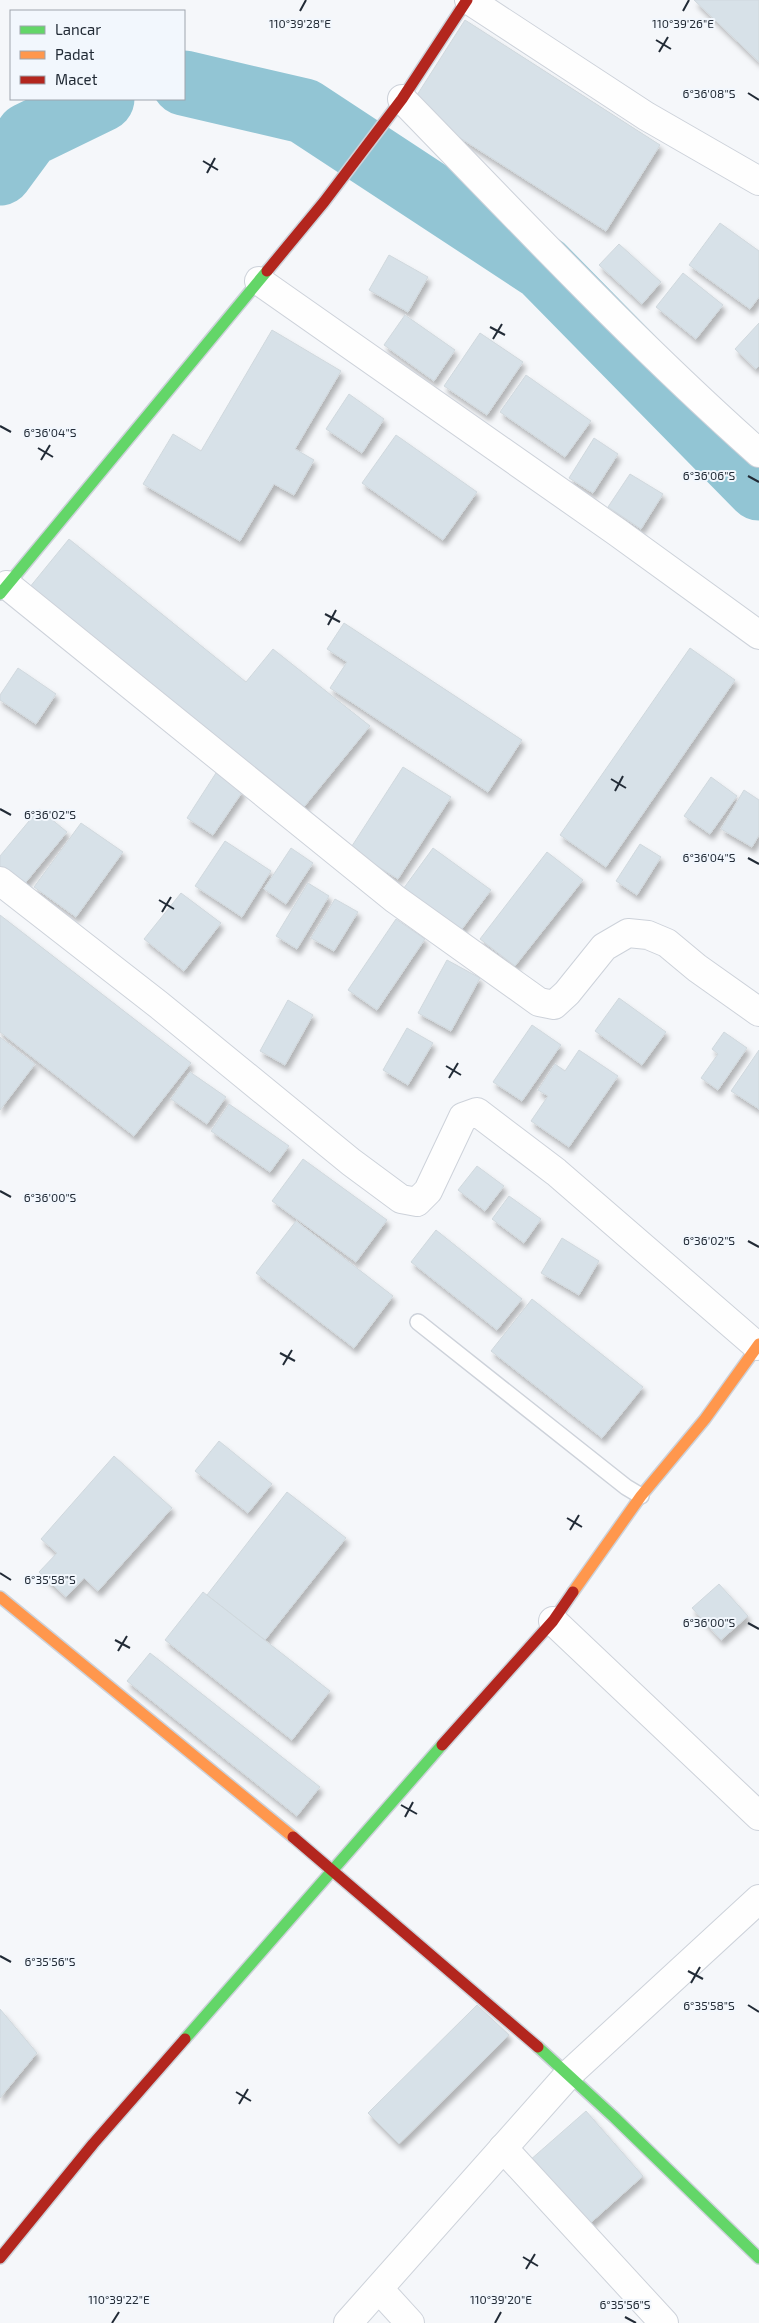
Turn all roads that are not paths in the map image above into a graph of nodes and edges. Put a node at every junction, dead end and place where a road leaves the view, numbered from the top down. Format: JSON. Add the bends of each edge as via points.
{"nodes":[{"id":1,"x":468,"y":0,"type":"edge"},
{"id":2,"x":393,"y":110,"type":"junction"},
{"id":3,"x":759,"y":181,"type":"edge"},
{"id":4,"x":260,"y":281,"type":"junction"},
{"id":5,"x":759,"y":453,"type":"edge"},
{"id":6,"x":3,"y":589,"type":"edge"},
{"id":7,"x":759,"y":635,"type":"edge"},
{"id":8,"x":0,"y":881,"type":"edge"},
{"id":9,"x":759,"y":1012,"type":"edge"},
{"id":10,"x":418,"y":1322,"type":"dead end"},
{"id":11,"x":758,"y":1345,"type":"edge"},
{"id":12,"x":641,"y":1496,"type":"junction"},
{"id":13,"x":0,"y":1597,"type":"edge"},
{"id":14,"x":554,"y":1621,"type":"junction"},
{"id":15,"x":759,"y":1816,"type":"edge"},
{"id":16,"x":334,"y":1870,"type":"junction"},
{"id":17,"x":757,"y":1906,"type":"edge"},
{"id":18,"x":569,"y":2074,"type":"junction"},
{"id":19,"x":503,"y":2148,"type":"junction"},
{"id":20,"x":0,"y":2258,"type":"edge"},
{"id":21,"x":759,"y":2258,"type":"edge"},
{"id":22,"x":379,"y":2289,"type":"junction"},
{"id":23,"x":348,"y":2323,"type":"edge"},
{"id":24,"x":410,"y":2323,"type":"edge"},
{"id":25,"x":664,"y":2323,"type":"edge"}],
"edges":[{"from":1,"to":2,"type":"street"},
{"from":1,"to":3,"type":"street","via":[[646,116]]},
{"from":2,"to":4,"type":"street"},
{"from":2,"to":5,"type":"street"},
{"from":4,"to":6,"type":"street"},
{"from":4,"to":7,"type":"street"},
{"from":6,"to":9,"type":"street","via":[[395,899],[539,1002],[554,1005],[604,947],[628,933],[648,935],[667,943],[696,968]]},
{"from":8,"to":11,"type":"street","via":[[159,1005],[351,1162],[402,1199],[416,1202],[428,1190],[463,1117],[477,1112],[556,1172]]},
{"from":10,"to":12,"type":"lane"},
{"from":11,"to":12,"type":"street","via":[[705,1419]]},
{"from":12,"to":14,"type":"street"},
{"from":13,"to":16,"type":"street"},
{"from":14,"to":15,"type":"street"},
{"from":14,"to":16,"type":"street"},
{"from":16,"to":18,"type":"street"},
{"from":16,"to":20,"type":"street","via":[[93,2144]]},
{"from":17,"to":18,"type":"street"},
{"from":18,"to":19,"type":"street"},
{"from":18,"to":21,"type":"street"},
{"from":19,"to":22,"type":"street"},
{"from":19,"to":25,"type":"street"},
{"from":22,"to":23,"type":"street"},
{"from":22,"to":24,"type":"street"}]}
